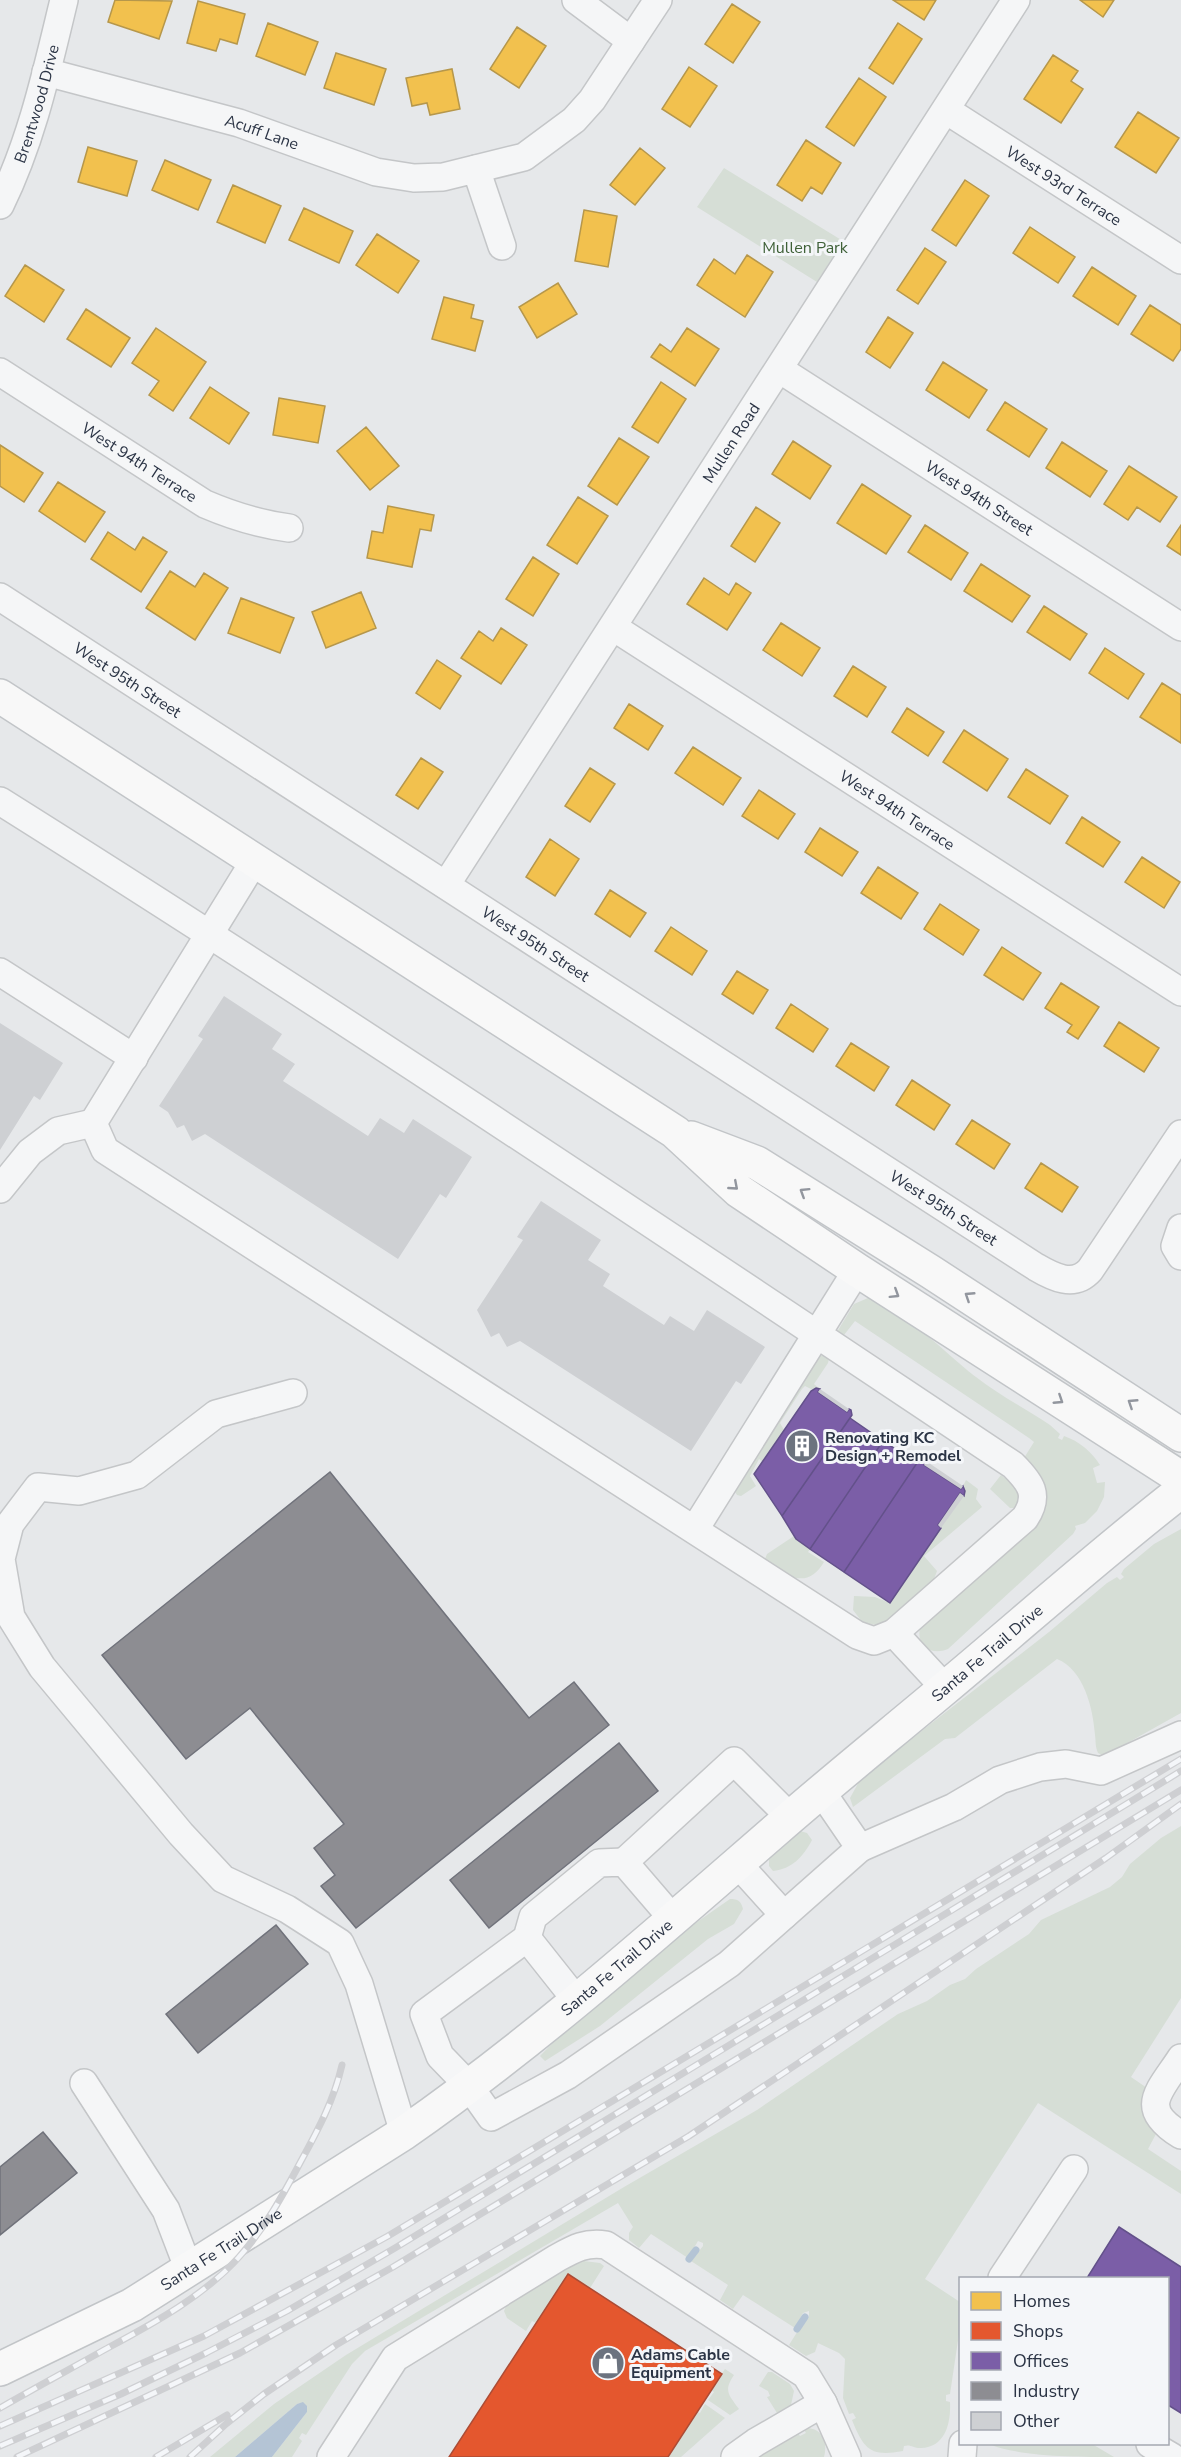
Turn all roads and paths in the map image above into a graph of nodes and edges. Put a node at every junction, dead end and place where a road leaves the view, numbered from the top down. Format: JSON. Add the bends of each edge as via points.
{"nodes":[{"id":1,"x":64,"y":0,"type":"edge"},
{"id":2,"x":576,"y":0,"type":"edge"},
{"id":3,"x":658,"y":0,"type":"edge"},
{"id":4,"x":1016,"y":0,"type":"edge"},
{"id":5,"x":632,"y":41,"type":"junction"},
{"id":6,"x":46,"y":72,"type":"junction"},
{"id":7,"x":946,"y":110,"type":"junction"},
{"id":8,"x":476,"y":169,"type":"junction"},
{"id":9,"x":0,"y":205,"type":"edge"},
{"id":10,"x":502,"y":246,"type":"dead end"},
{"id":11,"x":1181,"y":260,"type":"edge"},
{"id":12,"x":779,"y":369,"type":"junction"},
{"id":13,"x":0,"y":372,"type":"edge"},
{"id":14,"x":289,"y":528,"type":"dead end"},
{"id":15,"x":0,"y":597,"type":"edge"},
{"id":16,"x":613,"y":627,"type":"junction"},
{"id":17,"x":1181,"y":627,"type":"edge"},
{"id":18,"x":0,"y":696,"type":"edge"},
{"id":19,"x":0,"y":801,"type":"edge"},
{"id":20,"x":255,"y":860,"type":"junction"},
{"id":21,"x":446,"y":885,"type":"junction"},
{"id":22,"x":210,"y":934,"type":"junction"},
{"id":23,"x":0,"y":972,"type":"edge"},
{"id":24,"x":1181,"y":992,"type":"edge"},
{"id":25,"x":134,"y":1058,"type":"junction"},
{"id":26,"x":93,"y":1123,"type":"junction"},
{"id":27,"x":675,"y":1132,"type":"junction"},
{"id":28,"x":1181,"y":1134,"type":"edge"},
{"id":29,"x":0,"y":1189,"type":"edge"},
{"id":30,"x":1181,"y":1228,"type":"edge"},
{"id":31,"x":1181,"y":1256,"type":"edge"},
{"id":32,"x":857,"y":1270,"type":"junction"},
{"id":33,"x":817,"y":1335,"type":"junction"},
{"id":34,"x":293,"y":1393,"type":"dead end"},
{"id":35,"x":1181,"y":1435,"type":"edge"},
{"id":36,"x":1181,"y":1478,"type":"edge"},
{"id":37,"x":1181,"y":1491,"type":"edge"},
{"id":38,"x":695,"y":1529,"type":"junction"},
{"id":39,"x":894,"y":1634,"type":"junction"},
{"id":40,"x":945,"y":1688,"type":"junction"},
{"id":41,"x":1181,"y":1735,"type":"edge"},
{"id":42,"x":820,"y":1791,"type":"junction"},
{"id":43,"x":790,"y":1817,"type":"junction"},
{"id":44,"x":860,"y":1848,"type":"junction"},
{"id":45,"x":624,"y":1862,"type":"junction"},
{"id":46,"x":737,"y":1863,"type":"junction"},
{"id":47,"x":784,"y":1915,"type":"junction"},
{"id":48,"x":673,"y":1919,"type":"junction"},
{"id":49,"x":527,"y":1938,"type":"junction"},
{"id":50,"x":577,"y":2001,"type":"junction"},
{"id":51,"x":1181,"y":2058,"type":"edge"},
{"id":52,"x":84,"y":2083,"type":"dead end"},
{"id":53,"x":469,"y":2086,"type":"junction"},
{"id":54,"x":404,"y":2133,"type":"junction"},
{"id":55,"x":1181,"y":2135,"type":"edge"},
{"id":56,"x":1074,"y":2169,"type":"dead end"},
{"id":57,"x":189,"y":2270,"type":"junction"},
{"id":58,"x":1003,"y":2277,"type":"edge"},
{"id":59,"x":0,"y":2369,"type":"edge"},
{"id":60,"x":823,"y":2403,"type":"junction"},
{"id":61,"x":1152,"y":2445,"type":"edge"},
{"id":62,"x":331,"y":2457,"type":"edge"},
{"id":63,"x":735,"y":2457,"type":"edge"},
{"id":64,"x":847,"y":2457,"type":"edge"},
{"id":65,"x":1172,"y":2457,"type":"edge"}],
"edges":[{"from":1,"to":6,"type":"street","name":"Brentwood Drive"},
{"from":2,"to":5,"type":"street"},
{"from":3,"to":5,"type":"street","name":"Acuff Lane"},
{"from":4,"to":7,"type":"street","name":"Mullen Road"},
{"from":5,"to":8,"type":"street","name":"Acuff Lane","via":[[574,120],[524,158]]},
{"from":6,"to":8,"type":"street","name":"Acuff Lane","via":[[239,123],[376,172],[414,178],[443,177]]},
{"from":6,"to":9,"type":"street","name":"Brentwood Drive","via":[[30,134]]},
{"from":7,"to":11,"type":"street","name":"West 93rd Terrace"},
{"from":7,"to":12,"type":"street","name":"Mullen Road"},
{"from":8,"to":10,"type":"street"},
{"from":12,"to":16,"type":"street","name":"Mullen Road"},
{"from":12,"to":17,"type":"street","name":"West 94th Street"},
{"from":13,"to":14,"type":"street","name":"West 94th Terrace","via":[[205,504],[261,525]]},
{"from":15,"to":21,"type":"street","name":"West 95th Street"},
{"from":16,"to":21,"type":"street","name":"Mullen Road"},
{"from":16,"to":24,"type":"street","name":"West 94th Terrace"},
{"from":18,"to":20,"type":"main road"},
{"from":19,"to":22,"type":"street"},
{"from":20,"to":22,"type":"street"},
{"from":20,"to":27,"type":"main road"},
{"from":21,"to":28,"type":"street","name":"West 95th Street","via":[[1057,1278],[1074,1280],[1084,1276]]},
{"from":22,"to":25,"type":"street"},
{"from":22,"to":33,"type":"street"},
{"from":23,"to":25,"type":"street"},
{"from":25,"to":26,"type":"street"},
{"from":26,"to":29,"type":"street","via":[[58,1131],[30,1152]]},
{"from":26,"to":38,"type":"street","via":[[105,1150]]},
{"from":27,"to":32,"type":"main road","one_way":true,"via":[[739,1191]]},
{"from":35,"to":27,"type":"main road","one_way":true,"via":[[757,1163]]},
{"from":30,"to":31,"type":"street","via":[[1175,1246]]},
{"from":32,"to":33,"type":"street"},
{"from":32,"to":36,"type":"main road","one_way":true},
{"from":33,"to":38,"type":"street"},
{"from":33,"to":39,"type":"street","via":[[1013,1465],[1031,1486],[1034,1497],[1025,1518]]},
{"from":34,"to":54,"type":"street","via":[[216,1414],[137,1475],[79,1491],[38,1487],[10,1524],[1,1559],[11,1617],[42,1667],[181,1834],[223,1879],[287,1909],[340,1943],[359,1984]]},
{"from":37,"to":40,"type":"main road","name":"Santa Fe Trail Drive"},
{"from":38,"to":39,"type":"street","via":[[857,1635],[874,1641]]},
{"from":39,"to":40,"type":"street"},
{"from":40,"to":42,"type":"main road","name":"Santa Fe Trail Drive"},
{"from":41,"to":44,"type":"street","via":[[1101,1771],[1066,1764],[1040,1767],[1000,1780],[954,1807]]},
{"from":42,"to":43,"type":"main road","name":"Santa Fe Trail Drive"},
{"from":42,"to":44,"type":"street"},
{"from":43,"to":45,"type":"street","via":[[734,1761]]},
{"from":43,"to":46,"type":"main road","name":"Santa Fe Trail Drive"},
{"from":44,"to":47,"type":"street"},
{"from":45,"to":48,"type":"street"},
{"from":45,"to":49,"type":"street","via":[[599,1863],[533,1917]]},
{"from":46,"to":47,"type":"street"},
{"from":46,"to":48,"type":"main road","name":"Santa Fe Trail Drive"},
{"from":47,"to":53,"type":"street","via":[[729,1964],[568,2075],[491,2117]]},
{"from":48,"to":50,"type":"main road","name":"Santa Fe Trail Drive"},
{"from":49,"to":50,"type":"street"},
{"from":49,"to":53,"type":"street","via":[[424,2014],[440,2056]]},
{"from":50,"to":53,"type":"main road","name":"Santa Fe Trail Drive"},
{"from":51,"to":55,"type":"street","via":[[1155,2104],[1164,2125]]},
{"from":52,"to":57,"type":"street","via":[[166,2210]]},
{"from":53,"to":54,"type":"main road","name":"Santa Fe Trail Drive"},
{"from":54,"to":57,"type":"main road","name":"Santa Fe Trail Drive"},
{"from":56,"to":58,"type":"street"},
{"from":57,"to":59,"type":"main road","name":"Santa Fe Trail Drive","via":[[132,2306]]},
{"from":60,"to":62,"type":"street","via":[[806,2375],[606,2245],[582,2244],[395,2358]]},
{"from":60,"to":63,"type":"street"},
{"from":60,"to":64,"type":"street"},
{"from":61,"to":65,"type":"street"}]}
